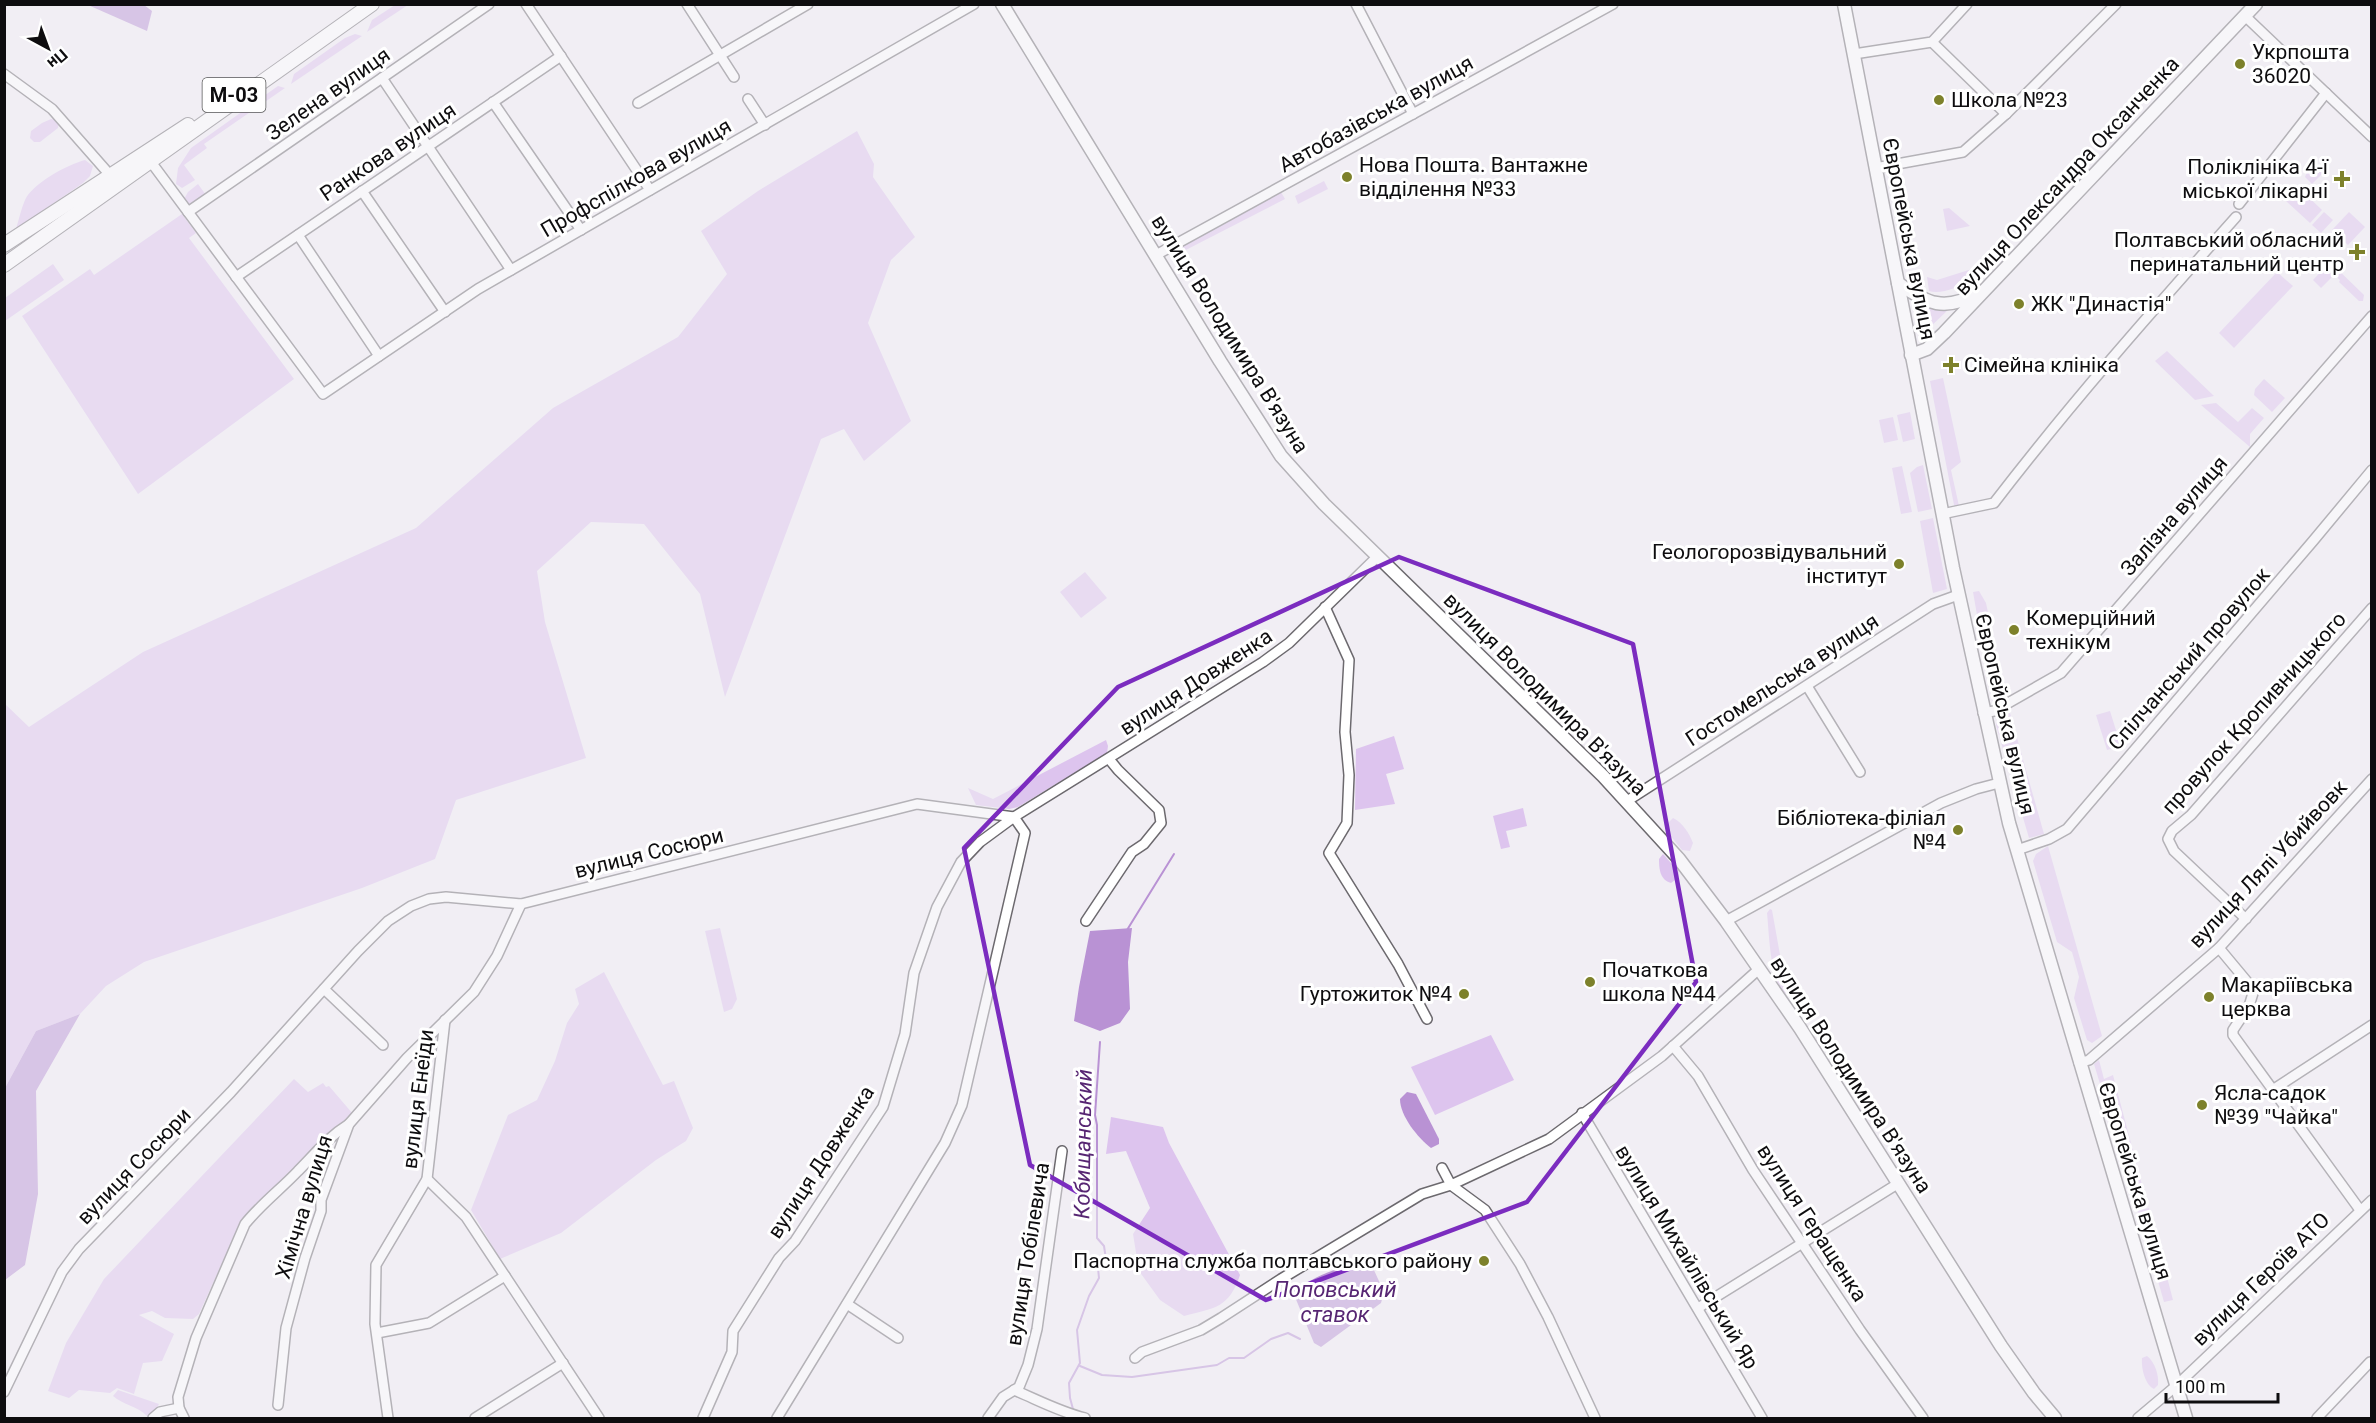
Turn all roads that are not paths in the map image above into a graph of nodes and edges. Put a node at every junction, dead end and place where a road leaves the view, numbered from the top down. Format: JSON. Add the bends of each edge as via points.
{"nodes":[{"id":1,"x":372,"y":4,"type":"edge"},
{"id":2,"x":489,"y":4,"type":"edge"},
{"id":3,"x":526,"y":4,"type":"edge"},
{"id":4,"x":687,"y":4,"type":"edge"},
{"id":5,"x":808,"y":4,"type":"edge"},
{"id":6,"x":974,"y":4,"type":"edge"},
{"id":7,"x":1002,"y":4,"type":"edge"},
{"id":8,"x":1356,"y":4,"type":"edge"},
{"id":9,"x":1613,"y":4,"type":"edge"},
{"id":10,"x":1844,"y":4,"type":"edge"},
{"id":11,"x":1968,"y":4,"type":"edge"},
{"id":12,"x":2116,"y":4,"type":"edge"},
{"id":13,"x":2256,"y":4,"type":"edge"},
{"id":14,"x":2245,"y":16,"type":"junction"},
{"id":15,"x":1932,"y":42,"type":"junction"},
{"id":16,"x":1854,"y":54,"type":"junction"},
{"id":17,"x":561,"y":56,"type":"junction"},
{"id":18,"x":720,"y":56,"type":"junction"},
{"id":19,"x":4,"y":74,"type":"edge"},
{"id":20,"x":734,"y":77,"type":"dead end"},
{"id":21,"x":382,"y":78,"type":"junction"},
{"id":22,"x":2326,"y":93,"type":"junction"},
{"id":23,"x":748,"y":99,"type":"dead end"},
{"id":24,"x":494,"y":102,"type":"junction"},
{"id":25,"x":638,"y":103,"type":"dead end"},
{"id":26,"x":1413,"y":114,"type":"junction"},
{"id":27,"x":2006,"y":114,"type":"junction"},
{"id":28,"x":765,"y":125,"type":"junction"},
{"id":29,"x":2372,"y":137,"type":"edge"},
{"id":30,"x":428,"y":147,"type":"junction"},
{"id":31,"x":147,"y":158,"type":"junction"},
{"id":32,"x":1875,"y":168,"type":"junction"},
{"id":33,"x":110,"y":175,"type":"junction"},
{"id":34,"x":650,"y":190,"type":"junction"},
{"id":35,"x":362,"y":191,"type":"junction"},
{"id":36,"x":2239,"y":204,"type":"dead end"},
{"id":37,"x":188,"y":213,"type":"junction"},
{"id":38,"x":2236,"y":217,"type":"dead end"},
{"id":39,"x":581,"y":230,"type":"junction"},
{"id":40,"x":298,"y":235,"type":"junction"},
{"id":41,"x":4,"y":245,"type":"edge"},
{"id":42,"x":1156,"y":255,"type":"junction"},
{"id":43,"x":4,"y":265,"type":"edge"},
{"id":44,"x":511,"y":270,"type":"junction"},
{"id":45,"x":236,"y":277,"type":"junction"},
{"id":46,"x":1898,"y":283,"type":"junction"},
{"id":47,"x":1987,"y":288,"type":"junction"},
{"id":48,"x":445,"y":312,"type":"junction"},
{"id":49,"x":2372,"y":316,"type":"edge"},
{"id":50,"x":1911,"y":355,"type":"junction"},
{"id":51,"x":379,"y":356,"type":"junction"},
{"id":52,"x":2372,"y":470,"type":"edge"},
{"id":53,"x":1942,"y":514,"type":"junction"},
{"id":54,"x":1377,"y":557,"type":"junction"},
{"id":55,"x":1958,"y":594,"type":"junction"},
{"id":56,"x":1325,"y":607,"type":"junction"},
{"id":57,"x":2372,"y":608,"type":"edge"},
{"id":58,"x":1807,"y":686,"type":"junction"},
{"id":59,"x":1983,"y":713,"type":"junction"},
{"id":60,"x":1109,"y":759,"type":"junction"},
{"id":61,"x":1860,"y":772,"type":"dead end"},
{"id":62,"x":2372,"y":779,"type":"edge"},
{"id":63,"x":1999,"y":783,"type":"junction"},
{"id":64,"x":1627,"y":801,"type":"junction"},
{"id":65,"x":1014,"y":817,"type":"junction"},
{"id":66,"x":2017,"y":850,"type":"junction"},
{"id":67,"x":521,"y":904,"type":"junction"},
{"id":68,"x":2246,"y":919,"type":"junction"},
{"id":69,"x":1086,"y":921,"type":"dead end"},
{"id":70,"x":1726,"y":921,"type":"junction"},
{"id":71,"x":2219,"y":948,"type":"junction"},
{"id":72,"x":1759,"y":969,"type":"junction"},
{"id":73,"x":324,"y":989,"type":"junction"},
{"id":74,"x":1427,"y":1019,"type":"dead end"},
{"id":75,"x":446,"y":1020,"type":"junction"},
{"id":76,"x":2372,"y":1025,"type":"edge"},
{"id":77,"x":383,"y":1045,"type":"dead end"},
{"id":78,"x":1673,"y":1046,"type":"junction"},
{"id":79,"x":2079,"y":1063,"type":"junction"},
{"id":80,"x":2274,"y":1089,"type":"junction"},
{"id":81,"x":1582,"y":1113,"type":"junction"},
{"id":82,"x":349,"y":1124,"type":"junction"},
{"id":83,"x":1062,"y":1151,"type":"dead end"},
{"id":84,"x":1442,"y":1168,"type":"dead end"},
{"id":85,"x":428,"y":1179,"type":"junction"},
{"id":86,"x":1899,"y":1183,"type":"junction"},
{"id":87,"x":1451,"y":1185,"type":"junction"},
{"id":88,"x":2372,"y":1200,"type":"edge"},
{"id":89,"x":2360,"y":1210,"type":"junction"},
{"id":90,"x":1802,"y":1242,"type":"junction"},
{"id":91,"x":505,"y":1276,"type":"junction"},
{"id":92,"x":847,"y":1304,"type":"junction"},
{"id":93,"x":1698,"y":1308,"type":"junction"},
{"id":94,"x":377,"y":1333,"type":"junction"},
{"id":95,"x":898,"y":1338,"type":"dead end"},
{"id":96,"x":1135,"y":1358,"type":"dead end"},
{"id":97,"x":2370,"y":1362,"type":"dead end"},
{"id":98,"x":562,"y":1363,"type":"junction"},
{"id":99,"x":2176,"y":1386,"type":"junction"},
{"id":100,"x":1014,"y":1390,"type":"junction"},
{"id":101,"x":4,"y":1392,"type":"edge"},
{"id":102,"x":278,"y":1405,"type":"dead end"},
{"id":103,"x":178,"y":1408,"type":"junction"},
{"id":104,"x":491,"y":1414,"type":"edge"},
{"id":105,"x":2325,"y":1416,"type":"edge"},
{"id":106,"x":153,"y":1419,"type":"edge"},
{"id":107,"x":184,"y":1419,"type":"edge"},
{"id":108,"x":388,"y":1419,"type":"edge"},
{"id":109,"x":475,"y":1419,"type":"edge"},
{"id":110,"x":599,"y":1419,"type":"edge"},
{"id":111,"x":703,"y":1419,"type":"edge"},
{"id":112,"x":777,"y":1419,"type":"edge"},
{"id":113,"x":988,"y":1419,"type":"edge"},
{"id":114,"x":1085,"y":1419,"type":"edge"},
{"id":115,"x":1595,"y":1419,"type":"edge"},
{"id":116,"x":1762,"y":1419,"type":"edge"},
{"id":117,"x":1923,"y":1419,"type":"edge"},
{"id":118,"x":2055,"y":1419,"type":"edge"},
{"id":119,"x":2138,"y":1419,"type":"edge"},
{"id":120,"x":2186,"y":1419,"type":"edge"}],
"edges":[{"from":1,"to":31,"type":"highway","number":"М-03"},
{"from":2,"to":21,"type":"street","name":"Зелена вулиця"},
{"from":3,"to":17,"type":"street"},
{"from":4,"to":18,"type":"street"},
{"from":5,"to":18,"type":"street"},
{"from":6,"to":28,"type":"street","name":"Профспілкова вулиця"},
{"from":7,"to":42,"type":"main road","name":"вулиця Володимира В'язуна"},
{"from":8,"to":26,"type":"street"},
{"from":9,"to":26,"type":"street","name":"Автобазівська вулиця"},
{"from":10,"to":16,"type":"main road","name":"Європейська вулиця"},
{"from":11,"to":15,"type":"street"},
{"from":12,"to":27,"type":"street"},
{"from":13,"to":14,"type":"main road","name":"вулиця Олександра Оксанченка"},
{"from":14,"to":22,"type":"street"},
{"from":14,"to":47,"type":"main road","name":"вулиця Олександра Оксанченка"},
{"from":15,"to":16,"type":"street"},
{"from":15,"to":27,"type":"street"},
{"from":16,"to":32,"type":"main road","name":"Європейська вулиця"},
{"from":17,"to":24,"type":"street","name":"Ранкова вулиця"},
{"from":17,"to":34,"type":"street"},
{"from":18,"to":20,"type":"street"},
{"from":18,"to":25,"type":"street"},
{"from":19,"to":33,"type":"street","via":[[52,109]]},
{"from":21,"to":30,"type":"street"},
{"from":21,"to":37,"type":"street","name":"Зелена вулиця"},
{"from":22,"to":29,"type":"street"},
{"from":22,"to":36,"type":"street"},
{"from":23,"to":28,"type":"street"},
{"from":24,"to":30,"type":"street","name":"Ранкова вулиця"},
{"from":24,"to":39,"type":"street"},
{"from":26,"to":42,"type":"street","name":"Автобазівська вулиця"},
{"from":27,"to":32,"type":"street","via":[[1963,152]]},
{"from":28,"to":34,"type":"street","name":"Профспілкова вулиця"},
{"from":30,"to":35,"type":"street","name":"Ранкова вулиця"},
{"from":30,"to":44,"type":"street"},
{"from":31,"to":33,"type":"highway","number":"М-03"},
{"from":31,"to":37,"type":"street"},
{"from":31,"to":43,"type":"highway","number":"М-03"},
{"from":32,"to":46,"type":"main road","name":"Європейська вулиця"},
{"from":33,"to":41,"type":"highway","number":"М-03"},
{"from":34,"to":39,"type":"street","name":"Профспілкова вулиця"},
{"from":35,"to":40,"type":"street","name":"Ранкова вулиця"},
{"from":35,"to":48,"type":"street"},
{"from":37,"to":45,"type":"street"},
{"from":38,"to":53,"type":"street","via":[[2127,340],[1994,503]]},
{"from":39,"to":44,"type":"street","name":"Профспілкова вулиця"},
{"from":40,"to":45,"type":"street","name":"Ранкова вулиця"},
{"from":40,"to":51,"type":"street"},
{"from":42,"to":54,"type":"main road","name":"вулиця Володимира В'язуна","via":[[1281,456]]},
{"from":44,"to":48,"type":"street","name":"Профспілкова вулиця"},
{"from":45,"to":51,"type":"street","name":"Профспілкова вулиця","via":[[323,394]]},
{"from":46,"to":47,"type":"main road","via":[[1925,302],[1940,304],[1965,300]]},
{"from":46,"to":50,"type":"main road","name":"Європейська вулиця"},
{"from":47,"to":50,"type":"main road","name":"вулиця Олександра Оксанченка","via":[[1927,349]]},
{"from":48,"to":51,"type":"street","name":"Профспілкова вулиця"},
{"from":49,"to":59,"type":"street","name":"Залізна вулиця","via":[[2061,672],[1994,711]]},
{"from":50,"to":53,"type":"main road","name":"Європейська вулиця"},
{"from":52,"to":66,"type":"street","name":"Спілчанський провулок","via":[[2067,829]]},
{"from":53,"to":55,"type":"main road","name":"Європейська вулиця"},
{"from":54,"to":56,"type":"street","name":"вулиця Довженка"},
{"from":54,"to":64,"type":"main road","name":"вулиця Володимира В'язуна"},
{"from":55,"to":58,"type":"street","name":"Гостомельська вулиця","via":[[1933,604]]},
{"from":55,"to":59,"type":"main road","name":"Європейська вулиця"},
{"from":56,"to":60,"type":"street","name":"вулиця Довженка","via":[[1289,643],[1263,662]]},
{"from":56,"to":74,"type":"street","via":[[1349,660],[1345,732],[1349,775],[1347,823],[1329,853]]},
{"from":57,"to":68,"type":"street","name":"провулок Кропивницького","via":[[2168,839],[2174,851]]},
{"from":58,"to":61,"type":"street"},
{"from":58,"to":64,"type":"street","name":"Гостомельська вулиця"},
{"from":59,"to":63,"type":"main road","name":"Європейська вулиця"},
{"from":60,"to":65,"type":"street","name":"вулиця Довженка"},
{"from":60,"to":69,"type":"street","name":"вулиця Довженка","via":[[1158,810],[1161,824],[1132,852]]},
{"from":62,"to":68,"type":"street","name":"вулиця Лялі Убийвовк"},
{"from":63,"to":66,"type":"main road","name":"Європейська вулиця"},
{"from":63,"to":70,"type":"street","via":[[1941,803]]},
{"from":64,"to":70,"type":"main road","name":"вулиця Володимира В'язуна","via":[[1679,859]]},
{"from":65,"to":67,"type":"street","name":"вулиця Сосюри","via":[[917,804]]},
{"from":65,"to":92,"type":"street","via":[[1025,833],[962,1105],[945,1143]]},
{"from":65,"to":111,"type":"street","name":"вулиця Довженка","via":[[961,862],[938,907],[914,973],[905,1034],[883,1107],[733,1331],[732,1352]]},
{"from":66,"to":79,"type":"main road","name":"Європейська вулиця"},
{"from":67,"to":73,"type":"street","name":"вулиця Сосюри","via":[[446,897],[411,906],[388,921]]},
{"from":67,"to":75,"type":"street","name":"Хімічна вулиця","via":[[497,956],[474,992]]},
{"from":68,"to":71,"type":"street","name":"вулиця Лялі Убийвовк"},
{"from":70,"to":72,"type":"main road","name":"вулиця Володимира В'язуна"},
{"from":71,"to":79,"type":"street","name":"вулиця Лялі Убийвовк","via":[[2089,1060]]},
{"from":71,"to":80,"type":"street","via":[[2254,990],[2252,1002],[2233,1033]]},
{"from":72,"to":78,"type":"street"},
{"from":72,"to":86,"type":"main road","name":"вулиця Володимира В'язуна"},
{"from":73,"to":77,"type":"street"},
{"from":73,"to":101,"type":"street","name":"вулиця Сосюри","via":[[162,1167],[79,1249],[62,1272]]},
{"from":75,"to":82,"type":"street","name":"Хімічна вулиця","via":[[406,1058]]},
{"from":75,"to":85,"type":"street","name":"вулиця Енеїди"},
{"from":76,"to":80,"type":"street"},
{"from":78,"to":81,"type":"street"},
{"from":78,"to":90,"type":"street","name":"вулиця Геращенка","via":[[1698,1076],[1753,1170]]},
{"from":79,"to":99,"type":"main road","name":"Європейська вулиця"},
{"from":80,"to":89,"type":"street"},
{"from":81,"to":87,"type":"street","via":[[1549,1139]]},
{"from":81,"to":93,"type":"street","name":"вулиця Михайлівський Яр"},
{"from":82,"to":102,"type":"street","name":"Хімічна вулиця","via":[[321,1200],[286,1328]]},
{"from":82,"to":103,"type":"street","via":[[323,1143],[245,1224],[196,1338]]},
{"from":83,"to":100,"type":"street","name":"вулиця Тобілевича","via":[[1037,1329],[1028,1365]]},
{"from":84,"to":87,"type":"street"},
{"from":85,"to":91,"type":"street","via":[[466,1217]]},
{"from":85,"to":94,"type":"street","name":"вулиця Енеїди","via":[[376,1265]]},
{"from":86,"to":90,"type":"street"},
{"from":86,"to":118,"type":"main road","name":"вулиця Володимира В'язуна","via":[[2001,1346]]},
{"from":87,"to":96,"type":"street","via":[[1422,1194],[1201,1330]]},
{"from":87,"to":115,"type":"street","via":[[1485,1210],[1520,1264]]},
{"from":88,"to":89,"type":"street","name":"вулиця Героїв АТО"},
{"from":89,"to":99,"type":"street","name":"вулиця Героїв АТО"},
{"from":90,"to":93,"type":"street"},
{"from":90,"to":117,"type":"street","name":"вулиця Геращенка"},
{"from":91,"to":94,"type":"street","via":[[429,1323]]},
{"from":91,"to":98,"type":"street"},
{"from":92,"to":95,"type":"street"},
{"from":92,"to":112,"type":"street"},
{"from":93,"to":116,"type":"street","name":"вулиця Михайлівський Яр"},
{"from":94,"to":108,"type":"street","name":"вулиця Енеїди"},
{"from":97,"to":105,"type":"street"},
{"from":98,"to":104,"type":"street"},
{"from":98,"to":110,"type":"street"},
{"from":99,"to":119,"type":"street","name":"вулиця Героїв АТО"},
{"from":99,"to":120,"type":"main road","name":"Європейська вулиця"},
{"from":100,"to":113,"type":"street","name":"вулиця Тобілевича"},
{"from":100,"to":114,"type":"street"},
{"from":103,"to":106,"type":"street"},
{"from":103,"to":107,"type":"street"},
{"from":104,"to":109,"type":"street"}]}
